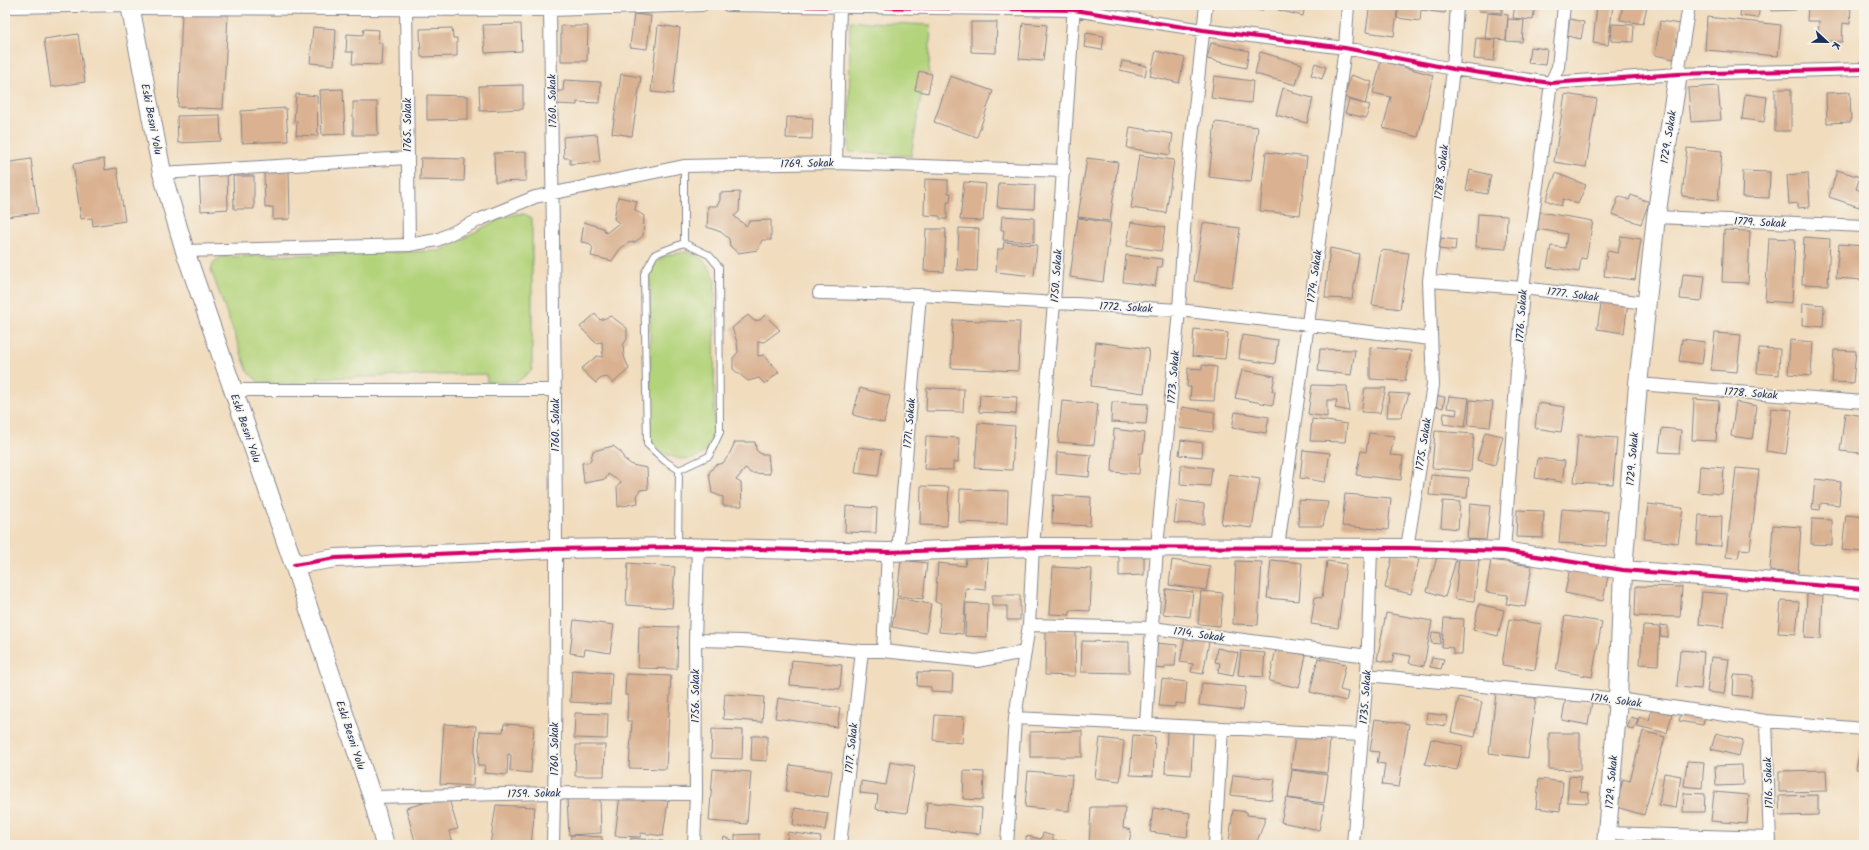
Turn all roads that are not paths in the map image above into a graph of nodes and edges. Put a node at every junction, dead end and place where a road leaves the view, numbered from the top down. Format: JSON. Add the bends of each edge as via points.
{"nodes":[{"id":1,"x":702,"y":5,"type":"edge"},
{"id":2,"x":728,"y":5,"type":"edge"},
{"id":3,"x":1206,"y":5,"type":"edge"},
{"id":4,"x":1348,"y":5,"type":"edge"},
{"id":5,"x":1457,"y":5,"type":"edge"},
{"id":6,"x":1564,"y":5,"type":"edge"},
{"id":7,"x":1689,"y":5,"type":"edge"},
{"id":8,"x":840,"y":6,"type":"edge"},
{"id":9,"x":130,"y":7,"type":"edge"},
{"id":10,"x":406,"y":7,"type":"edge"},
{"id":11,"x":550,"y":7,"type":"edge"},
{"id":12,"x":1074,"y":8,"type":"edge"},
{"id":13,"x":5,"y":10,"type":"edge"},
{"id":14,"x":1203,"y":30,"type":"junction"},
{"id":15,"x":1344,"y":48,"type":"junction"},
{"id":16,"x":1453,"y":68,"type":"junction"},
{"id":17,"x":1864,"y":69,"type":"edge"},
{"id":18,"x":1678,"y":74,"type":"junction"},
{"id":19,"x":1551,"y":83,"type":"junction"},
{"id":20,"x":407,"y":158,"type":"junction"},
{"id":21,"x":836,"y":162,"type":"junction"},
{"id":22,"x":684,"y":166,"type":"junction"},
{"id":23,"x":1064,"y":171,"type":"junction"},
{"id":24,"x":162,"y":172,"type":"junction"},
{"id":25,"x":553,"y":192,"type":"junction"},
{"id":26,"x":1656,"y":217,"type":"junction"},
{"id":27,"x":1864,"y":226,"type":"edge"},
{"id":28,"x":684,"y":243,"type":"junction"},
{"id":29,"x":408,"y":245,"type":"junction"},
{"id":30,"x":185,"y":251,"type":"junction"},
{"id":31,"x":1429,"y":281,"type":"junction"},
{"id":32,"x":1523,"y":288,"type":"junction"},
{"id":33,"x":819,"y":293,"type":"dead end"},
{"id":34,"x":920,"y":295,"type":"junction"},
{"id":35,"x":1646,"y":303,"type":"junction"},
{"id":36,"x":1054,"y":304,"type":"junction"},
{"id":37,"x":1179,"y":310,"type":"junction"},
{"id":38,"x":1308,"y":324,"type":"junction"},
{"id":39,"x":1431,"y":339,"type":"junction"},
{"id":40,"x":1638,"y":384,"type":"junction"},
{"id":41,"x":233,"y":390,"type":"junction"},
{"id":42,"x":554,"y":390,"type":"junction"},
{"id":43,"x":1864,"y":402,"type":"edge"},
{"id":44,"x":679,"y":470,"type":"junction"},
{"id":45,"x":678,"y":547,"type":"junction"},
{"id":46,"x":1033,"y":547,"type":"junction"},
{"id":47,"x":1157,"y":547,"type":"junction"},
{"id":48,"x":1278,"y":547,"type":"junction"},
{"id":49,"x":698,"y":548,"type":"junction"},
{"id":50,"x":1371,"y":548,"type":"junction"},
{"id":51,"x":1407,"y":548,"type":"junction"},
{"id":52,"x":555,"y":549,"type":"junction"},
{"id":53,"x":1504,"y":551,"type":"junction"},
{"id":54,"x":893,"y":552,"type":"junction"},
{"id":55,"x":294,"y":565,"type":"junction"},
{"id":56,"x":1623,"y":570,"type":"junction"},
{"id":57,"x":1864,"y":589,"type":"edge"},
{"id":58,"x":1028,"y":625,"type":"junction"},
{"id":59,"x":1152,"y":628,"type":"junction"},
{"id":60,"x":695,"y":640,"type":"junction"},
{"id":61,"x":862,"y":651,"type":"junction"},
{"id":62,"x":883,"y":651,"type":"junction"},
{"id":63,"x":1025,"y":652,"type":"junction"},
{"id":64,"x":1368,"y":656,"type":"junction"},
{"id":65,"x":1367,"y":675,"type":"junction"},
{"id":66,"x":1618,"y":699,"type":"junction"},
{"id":67,"x":1015,"y":718,"type":"junction"},
{"id":68,"x":1766,"y":720,"type":"junction"},
{"id":69,"x":1146,"y":724,"type":"junction"},
{"id":70,"x":1222,"y":729,"type":"junction"},
{"id":71,"x":1864,"y":729,"type":"edge"},
{"id":72,"x":1362,"y":736,"type":"junction"},
{"id":73,"x":554,"y":793,"type":"junction"},
{"id":74,"x":696,"y":794,"type":"junction"},
{"id":75,"x":372,"y":797,"type":"junction"},
{"id":76,"x":1607,"y":839,"type":"edge"},
{"id":77,"x":1770,"y":841,"type":"edge"},
{"id":78,"x":385,"y":845,"type":"edge"},
{"id":79,"x":553,"y":845,"type":"edge"},
{"id":80,"x":694,"y":845,"type":"edge"},
{"id":81,"x":840,"y":845,"type":"edge"},
{"id":82,"x":1007,"y":845,"type":"edge"},
{"id":83,"x":1215,"y":845,"type":"edge"},
{"id":84,"x":1353,"y":845,"type":"edge"}],
"edges":[{"from":1,"to":11,"type":"street"},
{"from":2,"to":8,"type":"street"},
{"from":3,"to":14,"type":"street","name":"1773. Sokak"},
{"from":4,"to":15,"type":"street","name":"1774. Sokak"},
{"from":5,"to":16,"type":"street","name":"1788. Sokak"},
{"from":6,"to":19,"type":"street","name":"1776. Sokak","via":[[1558,67]]},
{"from":7,"to":18,"type":"street"},
{"from":8,"to":12,"type":"street"},
{"from":8,"to":21,"type":"street"},
{"from":9,"to":10,"type":"street"},
{"from":9,"to":13,"type":"lane"},
{"from":9,"to":24,"type":"street","name":"Eski Besni Yolu"},
{"from":10,"to":11,"type":"street"},
{"from":10,"to":20,"type":"street","name":"1765. Sokak"},
{"from":11,"to":25,"type":"street","name":"1760. Sokak"},
{"from":12,"to":14,"type":"street"},
{"from":12,"to":23,"type":"street","name":"1750. Sokak"},
{"from":14,"to":15,"type":"street"},
{"from":14,"to":37,"type":"street","name":"1773. Sokak","via":[[1187,183]]},
{"from":15,"to":16,"type":"street"},
{"from":15,"to":38,"type":"street","name":"1774. Sokak"},
{"from":16,"to":19,"type":"street"},
{"from":16,"to":31,"type":"street","name":"1788. Sokak"},
{"from":17,"to":18,"type":"street"},
{"from":18,"to":19,"type":"street"},
{"from":18,"to":26,"type":"street","name":"1729. Sokak"},
{"from":19,"to":32,"type":"street","name":"1776. Sokak"},
{"from":20,"to":24,"type":"street"},
{"from":20,"to":29,"type":"street","name":"1765. Sokak"},
{"from":21,"to":22,"type":"street","name":"1769. Sokak"},
{"from":21,"to":23,"type":"street","name":"1769. Sokak"},
{"from":22,"to":25,"type":"street","name":"1769. Sokak"},
{"from":22,"to":28,"type":"lane"},
{"from":23,"to":36,"type":"street","name":"1750. Sokak"},
{"from":24,"to":30,"type":"street","name":"Eski Besni Yolu"},
{"from":25,"to":29,"type":"street","name":"1769. Sokak","via":[[481,219],[437,240]]},
{"from":25,"to":42,"type":"street","name":"1760. Sokak"},
{"from":26,"to":27,"type":"street","name":"1779. Sokak"},
{"from":26,"to":35,"type":"street","name":"1729. Sokak"},
{"from":28,"to":44,"type":"lane","via":[[655,254],[644,274],[647,444]]},
{"from":28,"to":44,"type":"lane","via":[[709,255],[719,267],[720,432],[709,456]]},
{"from":29,"to":30,"type":"street","name":"1769. Sokak"},
{"from":30,"to":41,"type":"street","name":"Eski Besni Yolu"},
{"from":31,"to":32,"type":"street","name":"1777. Sokak"},
{"from":31,"to":39,"type":"street","name":"1788. Sokak"},
{"from":32,"to":35,"type":"street","name":"1777. Sokak"},
{"from":32,"to":53,"type":"street","name":"1776. Sokak"},
{"from":33,"to":34,"type":"street","name":"1772. Sokak"},
{"from":34,"to":36,"type":"street","name":"1772. Sokak"},
{"from":34,"to":54,"type":"street","name":"1771. Sokak"},
{"from":35,"to":40,"type":"street","name":"1729. Sokak"},
{"from":36,"to":37,"type":"street","name":"1772. Sokak"},
{"from":36,"to":46,"type":"street","name":"1750. Sokak"},
{"from":37,"to":38,"type":"street","name":"1772. Sokak"},
{"from":37,"to":47,"type":"street","name":"1773. Sokak"},
{"from":38,"to":39,"type":"street","name":"1772. Sokak"},
{"from":38,"to":48,"type":"street","name":"1774. Sokak"},
{"from":39,"to":51,"type":"street","name":"1775. Sokak","via":[[1432,385]]},
{"from":40,"to":43,"type":"street","name":"1778. Sokak"},
{"from":40,"to":56,"type":"street","name":"1729. Sokak"},
{"from":41,"to":42,"type":"street"},
{"from":41,"to":55,"type":"street","name":"Eski Besni Yolu"},
{"from":42,"to":52,"type":"street","name":"1760. Sokak"},
{"from":44,"to":45,"type":"lane"},
{"from":45,"to":49,"type":"street"},
{"from":45,"to":52,"type":"street"},
{"from":46,"to":47,"type":"street"},
{"from":46,"to":54,"type":"street"},
{"from":46,"to":58,"type":"street","name":"1750. Sokak"},
{"from":47,"to":48,"type":"street"},
{"from":47,"to":59,"type":"street","name":"1773. Sokak"},
{"from":48,"to":50,"type":"street"},
{"from":49,"to":54,"type":"street"},
{"from":49,"to":60,"type":"street","name":"1756. Sokak"},
{"from":50,"to":51,"type":"street"},
{"from":50,"to":64,"type":"street","name":"1735. Sokak"},
{"from":51,"to":53,"type":"street"},
{"from":52,"to":55,"type":"street","via":[[336,558]]},
{"from":52,"to":73,"type":"street","name":"1760. Sokak"},
{"from":53,"to":56,"type":"street"},
{"from":54,"to":62,"type":"street","name":"1771. Sokak"},
{"from":55,"to":75,"type":"street","name":"Eski Besni Yolu"},
{"from":56,"to":57,"type":"street"},
{"from":56,"to":66,"type":"street","name":"1729. Sokak"},
{"from":58,"to":59,"type":"street","name":"1714. Sokak"},
{"from":58,"to":63,"type":"street","name":"1750. Sokak"},
{"from":59,"to":64,"type":"street","name":"1714. Sokak"},
{"from":59,"to":69,"type":"street","name":"1773. Sokak"},
{"from":60,"to":61,"type":"street","via":[[742,641]]},
{"from":60,"to":74,"type":"street","name":"1756. Sokak"},
{"from":61,"to":62,"type":"street"},
{"from":61,"to":81,"type":"street","name":"1717. Sokak"},
{"from":62,"to":63,"type":"street","via":[[977,661]]},
{"from":63,"to":67,"type":"street","name":"1750. Sokak"},
{"from":64,"to":65,"type":"street","name":"1735. Sokak"},
{"from":65,"to":66,"type":"street","name":"1714. Sokak"},
{"from":65,"to":72,"type":"street","name":"1735. Sokak"},
{"from":66,"to":68,"type":"street","name":"1714. Sokak"},
{"from":66,"to":76,"type":"street","name":"1729. Sokak"},
{"from":67,"to":69,"type":"street"},
{"from":67,"to":82,"type":"street","name":"1750. Sokak"},
{"from":68,"to":71,"type":"street","name":"1714. Sokak"},
{"from":68,"to":77,"type":"street","name":"1716. Sokak"},
{"from":69,"to":70,"type":"street"},
{"from":70,"to":72,"type":"street"},
{"from":70,"to":83,"type":"street"},
{"from":72,"to":84,"type":"street","name":"1735. Sokak"},
{"from":73,"to":74,"type":"street","name":"1759. Sokak"},
{"from":73,"to":75,"type":"street","name":"1759. Sokak"},
{"from":73,"to":79,"type":"street","name":"1760. Sokak"},
{"from":74,"to":80,"type":"street","name":"1756. Sokak"},
{"from":75,"to":78,"type":"street","name":"Eski Besni Yolu"},
{"from":76,"to":77,"type":"street"}]}
